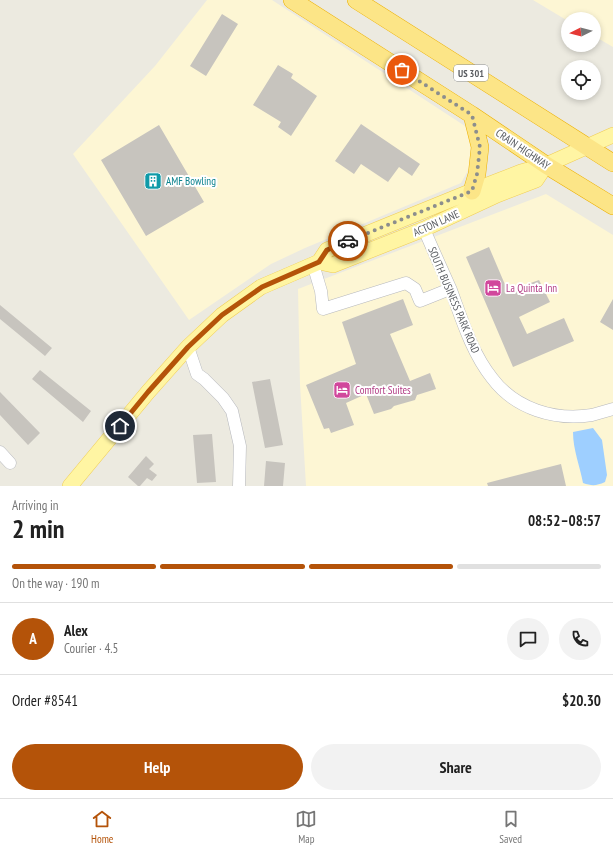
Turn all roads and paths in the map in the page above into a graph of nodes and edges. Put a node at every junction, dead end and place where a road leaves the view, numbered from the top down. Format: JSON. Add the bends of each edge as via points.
{"nodes":[{"id":1,"x":292,"y":0,"type":"edge"},
{"id":2,"x":356,"y":0,"type":"edge"},
{"id":3,"x":472,"y":115,"type":"junction"},
{"id":4,"x":613,"y":135,"type":"edge"},
{"id":5,"x":586,"y":146,"type":"junction"},
{"id":6,"x":613,"y":163,"type":"edge"},
{"id":7,"x":546,"y":165,"type":"junction"},
{"id":8,"x":472,"y":191,"type":"junction"},
{"id":9,"x":613,"y":206,"type":"edge"},
{"id":10,"x":424,"y":229,"type":"junction"},
{"id":11,"x":316,"y":263,"type":"junction"},
{"id":12,"x":450,"y":289,"type":"junction"},
{"id":13,"x":188,"y":347,"type":"junction"},
{"id":14,"x":613,"y":409,"type":"edge"},
{"id":15,"x":0,"y":452,"type":"edge"},
{"id":16,"x":10,"y":463,"type":"dead end"},
{"id":17,"x":70,"y":486,"type":"edge"},
{"id":18,"x":239,"y":486,"type":"edge"}],
"edges":[{"from":1,"to":3,"type":"highway","name":"CRAIN HIGHWAY"},
{"from":2,"to":5,"type":"highway","number":"US 301"},
{"from":3,"to":7,"type":"highway","name":"CRAIN HIGHWAY"},
{"from":3,"to":8,"type":"highway","via":[[480,147]]},
{"from":4,"to":5,"type":"main road","name":"ACTON LANE"},
{"from":5,"to":6,"type":"highway","number":"US 301"},
{"from":5,"to":7,"type":"main road","name":"ACTON LANE"},
{"from":7,"to":8,"type":"main road","name":"ACTON LANE"},
{"from":7,"to":9,"type":"highway","name":"CRAIN HIGHWAY"},
{"from":7,"to":10,"type":"main road","name":"ACTON LANE","via":[[536,180]]},
{"from":8,"to":11,"type":"main road","name":"ACTON LANE","via":[[327,250]]},
{"from":10,"to":11,"type":"main road","name":"ACTON LANE","via":[[333,265]]},
{"from":10,"to":12,"type":"street","name":"SOUTH BUSINESS PARK ROAD"},
{"from":11,"to":12,"type":"street","via":[[324,309],[406,283],[415,289],[420,301]]},
{"from":11,"to":13,"type":"main road","name":"ACTON LANE","via":[[262,287],[222,315]]},
{"from":12,"to":14,"type":"street","name":"SOUTH BUSINESS PARK ROAD","via":[[466,332],[491,378],[515,400],[542,413],[569,416],[592,415]]},
{"from":13,"to":17,"type":"main road","name":"ACTON LANE"},
{"from":13,"to":18,"type":"street","via":[[197,374],[223,398],[232,411],[240,446]]},
{"from":15,"to":16,"type":"street"}]}
